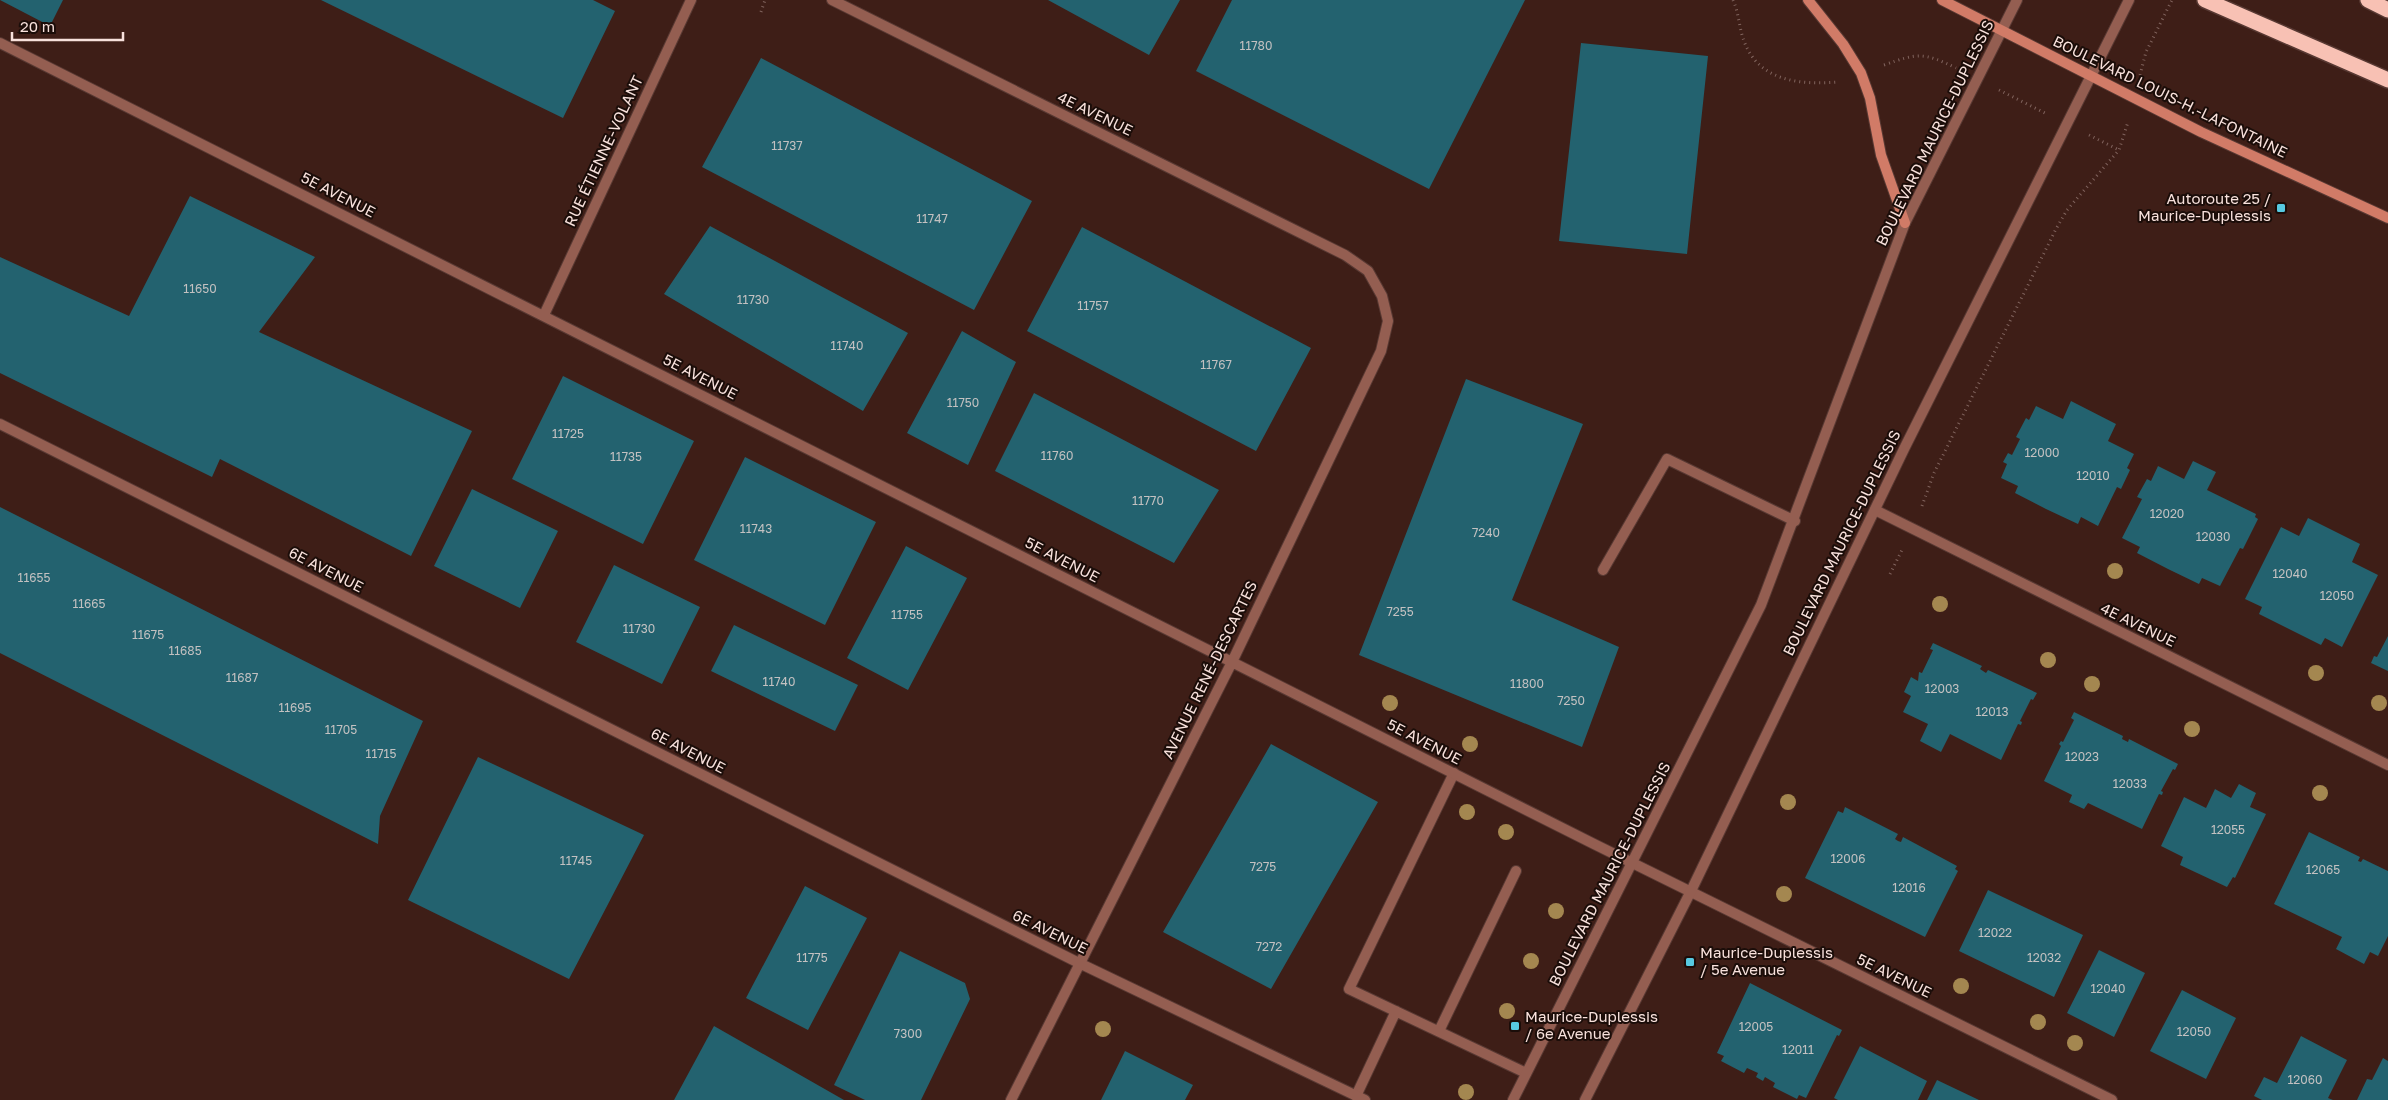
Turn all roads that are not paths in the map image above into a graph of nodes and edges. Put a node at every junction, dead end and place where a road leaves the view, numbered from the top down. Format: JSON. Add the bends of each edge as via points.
{"nodes":[{"id":1,"x":691,"y":0,"type":"edge"},
{"id":2,"x":832,"y":0,"type":"edge"},
{"id":3,"x":1808,"y":0,"type":"edge"},
{"id":4,"x":1942,"y":0,"type":"edge"},
{"id":5,"x":2017,"y":0,"type":"edge"},
{"id":6,"x":2129,"y":0,"type":"edge"},
{"id":7,"x":2204,"y":0,"type":"edge"},
{"id":8,"x":2368,"y":0,"type":"edge"},
{"id":9,"x":2388,"y":10,"type":"edge"},
{"id":10,"x":2002,"y":31,"type":"junction"},
{"id":11,"x":0,"y":43,"type":"edge"},
{"id":12,"x":2092,"y":75,"type":"junction"},
{"id":13,"x":2388,"y":80,"type":"edge"},
{"id":14,"x":2388,"y":218,"type":"edge"},
{"id":15,"x":1905,"y":223,"type":"junction"},
{"id":16,"x":1345,"y":255,"type":"joint"},
{"id":17,"x":544,"y":315,"type":"junction"},
{"id":18,"x":0,"y":424,"type":"edge"},
{"id":19,"x":1875,"y":510,"type":"junction"},
{"id":20,"x":1795,"y":521,"type":"junction"},
{"id":21,"x":1603,"y":570,"type":"dead end"},
{"id":22,"x":1232,"y":662,"type":"junction"},
{"id":23,"x":2388,"y":765,"type":"edge"},
{"id":24,"x":1454,"y":773,"type":"junction"},
{"id":25,"x":1632,"y":862,"type":"junction"},
{"id":26,"x":1516,"y":871,"type":"dead end"},
{"id":27,"x":1691,"y":891,"type":"junction"},
{"id":28,"x":1079,"y":963,"type":"junction"},
{"id":29,"x":1396,"y":1011,"type":"junction"},
{"id":30,"x":1439,"y":1031,"type":"junction"},
{"id":31,"x":1526,"y":1073,"type":"junction"},
{"id":32,"x":1360,"y":1098,"type":"edge"},
{"id":33,"x":1011,"y":1100,"type":"edge"},
{"id":34,"x":1512,"y":1100,"type":"edge"},
{"id":35,"x":1585,"y":1100,"type":"edge"},
{"id":36,"x":2112,"y":1100,"type":"edge"}],
"edges":[{"from":1,"to":17,"type":"street","name":"RUE ÉTIENNE-VOLANT"},
{"from":2,"to":16,"type":"street","name":"4E AVENUE"},
{"from":3,"to":15,"type":"main road","via":[[1839,38],[1861,74],[1870,98],[1881,156]]},
{"from":4,"to":10,"type":"main road","name":"BOULEVARD LOUIS-H.-LAFONTAINE"},
{"from":5,"to":10,"type":"street","name":"BOULEVARD MAURICE-DUPLESSIS"},
{"from":6,"to":12,"type":"street","name":"BOULEVARD MAURICE-DUPLESSIS"},
{"from":7,"to":13,"type":"highway"},
{"from":8,"to":9,"type":"highway"},
{"from":10,"to":12,"type":"main road","name":"BOULEVARD LOUIS-H.-LAFONTAINE"},
{"from":10,"to":15,"type":"street","name":"BOULEVARD MAURICE-DUPLESSIS"},
{"from":11,"to":17,"type":"street","name":"5E AVENUE"},
{"from":12,"to":14,"type":"main road","name":"BOULEVARD LOUIS-H.-LAFONTAINE","via":[[2201,132]]},
{"from":12,"to":19,"type":"street","name":"BOULEVARD MAURICE-DUPLESSIS"},
{"from":15,"to":20,"type":"street","name":"BOULEVARD MAURICE-DUPLESSIS"},
{"from":16,"to":22,"type":"street","name":"AVENUE RENÉ-DESCARTES","via":[[1368,271],[1382,296],[1388,321],[1381,351]]},
{"from":17,"to":22,"type":"street","name":"5E AVENUE"},
{"from":18,"to":28,"type":"street","name":"6E AVENUE"},
{"from":19,"to":23,"type":"street","name":"4E AVENUE"},
{"from":19,"to":27,"type":"street","name":"BOULEVARD MAURICE-DUPLESSIS"},
{"from":20,"to":21,"type":"street","via":[[1667,459]]},
{"from":20,"to":25,"type":"street","name":"BOULEVARD MAURICE-DUPLESSIS","via":[[1761,605]]},
{"from":22,"to":24,"type":"street","name":"5E AVENUE"},
{"from":22,"to":28,"type":"street","name":"AVENUE RENÉ-DESCARTES"},
{"from":24,"to":25,"type":"street","name":"5E AVENUE"},
{"from":24,"to":29,"type":"street","via":[[1349,989]]},
{"from":25,"to":27,"type":"street","name":"5E AVENUE"},
{"from":25,"to":31,"type":"street","name":"BOULEVARD MAURICE-DUPLESSIS"},
{"from":26,"to":30,"type":"street"},
{"from":27,"to":35,"type":"street","name":"BOULEVARD MAURICE-DUPLESSIS"},
{"from":27,"to":36,"type":"street","name":"5E AVENUE"},
{"from":28,"to":32,"type":"street","name":"6E AVENUE"},
{"from":28,"to":33,"type":"street","name":"AVENUE RENÉ-DESCARTES"},
{"from":29,"to":30,"type":"street"},
{"from":29,"to":32,"type":"street"},
{"from":30,"to":31,"type":"street"},
{"from":31,"to":34,"type":"street","name":"BOULEVARD MAURICE-DUPLESSIS"}]}
